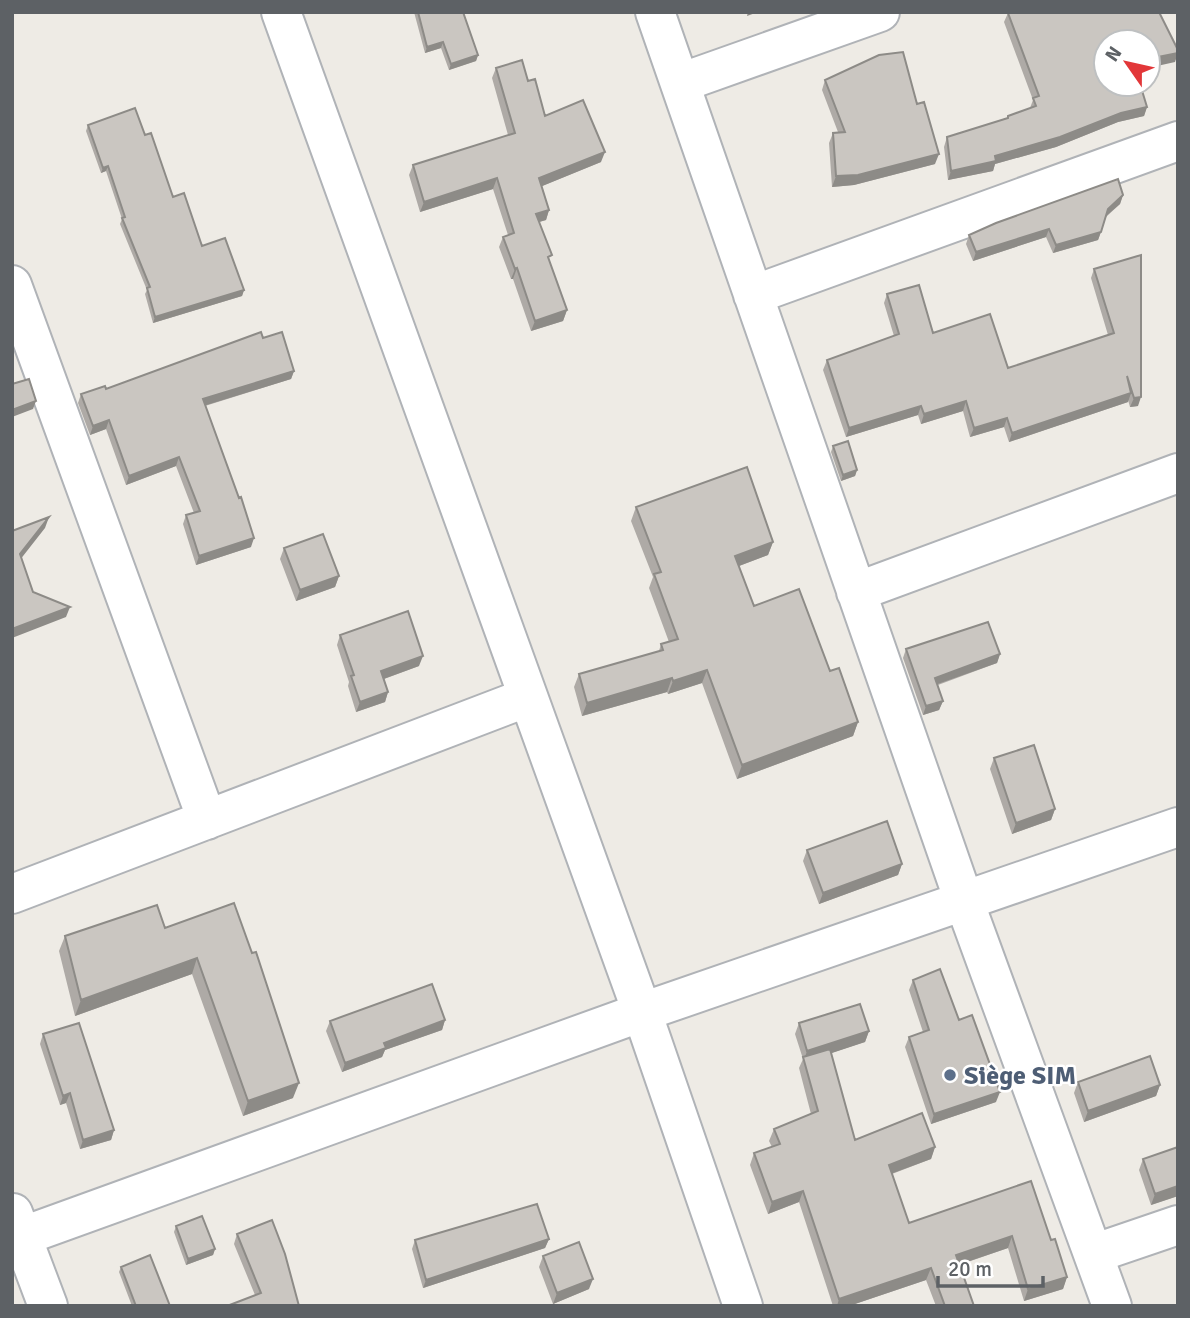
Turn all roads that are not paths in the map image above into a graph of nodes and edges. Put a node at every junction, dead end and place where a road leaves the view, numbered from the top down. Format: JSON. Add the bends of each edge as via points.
{"nodes":[{"id":1,"x":281,"y":12,"type":"edge"},
{"id":2,"x":655,"y":12,"type":"edge"},
{"id":3,"x":880,"y":12,"type":"edge"},
{"id":4,"x":680,"y":83,"type":"junction"},
{"id":5,"x":1178,"y":141,"type":"edge"},
{"id":6,"x":12,"y":285,"type":"edge"},
{"id":7,"x":753,"y":295,"type":"junction"},
{"id":8,"x":1178,"y":473,"type":"edge"},
{"id":9,"x":856,"y":592,"type":"junction"},
{"id":10,"x":528,"y":697,"type":"junction"},
{"id":11,"x":206,"y":820,"type":"junction"},
{"id":12,"x":1178,"y":827,"type":"edge"},
{"id":13,"x":12,"y":894,"type":"edge"},
{"id":14,"x":964,"y":901,"type":"junction"},
{"id":15,"x":642,"y":1012,"type":"junction"},
{"id":16,"x":1178,"y":1225,"type":"edge"},
{"id":17,"x":15,"y":1229,"type":"edge"},
{"id":18,"x":1093,"y":1254,"type":"junction"},
{"id":19,"x":48,"y":1306,"type":"edge"},
{"id":20,"x":743,"y":1306,"type":"edge"},
{"id":21,"x":1112,"y":1306,"type":"edge"}],
"edges":[{"from":1,"to":10,"type":"street"},
{"from":2,"to":4,"type":"street"},
{"from":3,"to":4,"type":"street"},
{"from":4,"to":7,"type":"street"},
{"from":5,"to":7,"type":"street"},
{"from":6,"to":11,"type":"street"},
{"from":7,"to":9,"type":"street"},
{"from":8,"to":9,"type":"street"},
{"from":9,"to":14,"type":"street"},
{"from":10,"to":11,"type":"street"},
{"from":10,"to":15,"type":"street"},
{"from":11,"to":13,"type":"street"},
{"from":12,"to":14,"type":"street"},
{"from":14,"to":15,"type":"street"},
{"from":14,"to":18,"type":"street"},
{"from":15,"to":17,"type":"street"},
{"from":15,"to":20,"type":"street"},
{"from":16,"to":18,"type":"street"},
{"from":17,"to":19,"type":"street"},
{"from":18,"to":21,"type":"street"}]}
